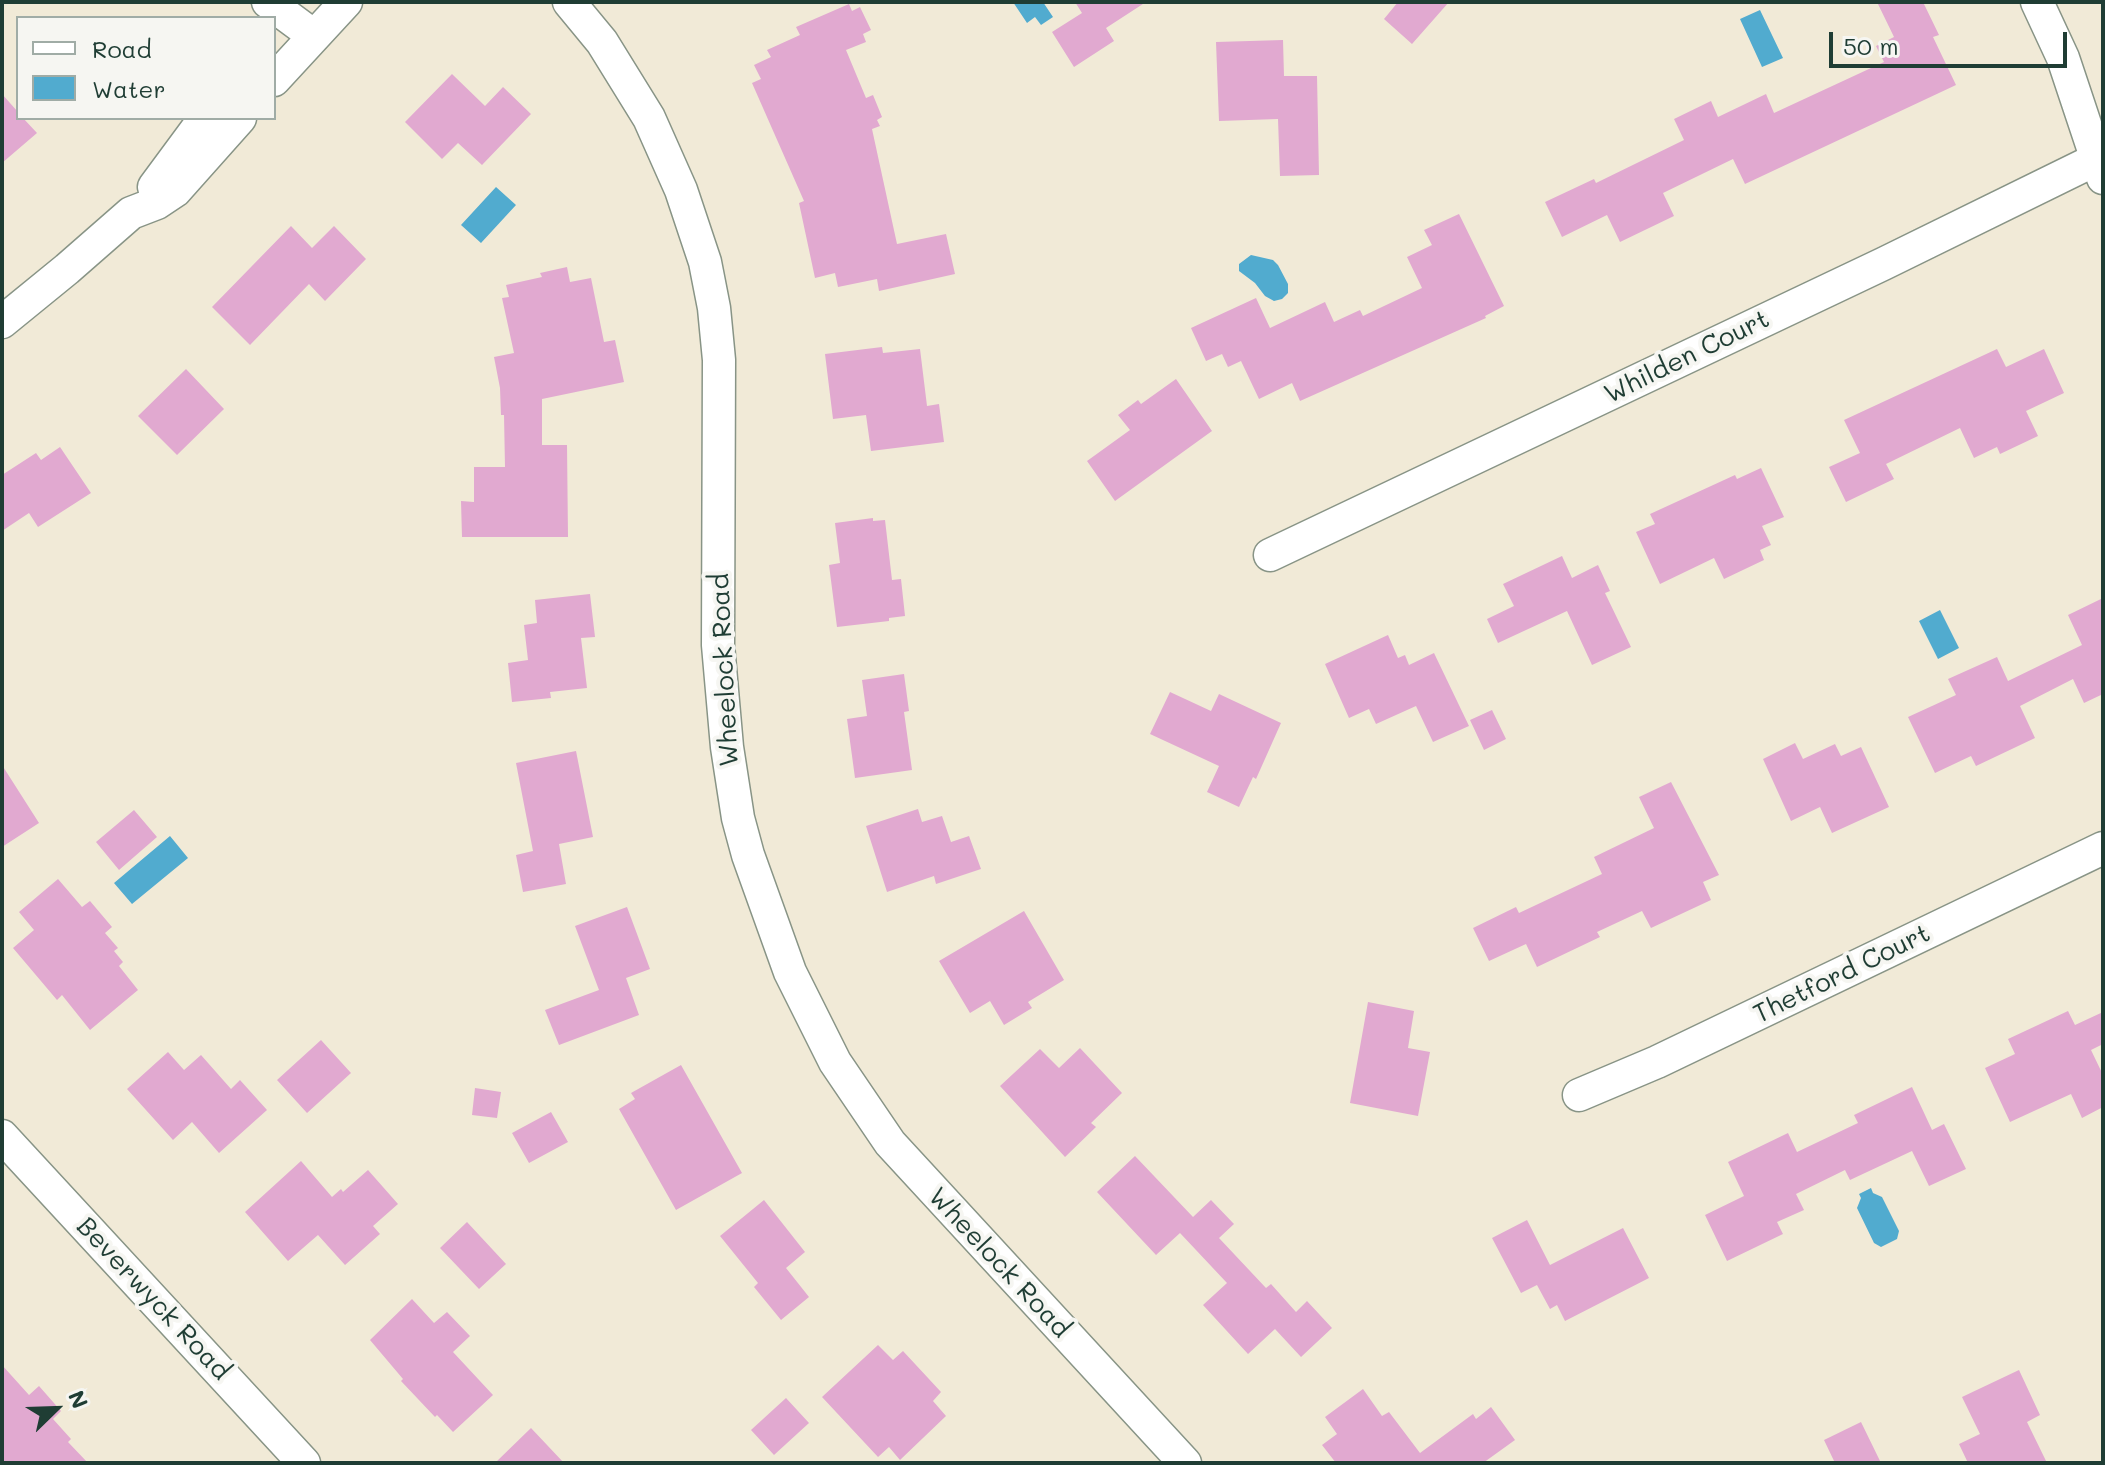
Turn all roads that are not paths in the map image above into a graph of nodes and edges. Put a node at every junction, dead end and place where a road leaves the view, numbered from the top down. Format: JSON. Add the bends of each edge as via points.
{"nodes":[{"id":1,"x":265,"y":2,"type":"edge"},
{"id":2,"x":346,"y":2,"type":"edge"},
{"id":3,"x":569,"y":2,"type":"edge"},
{"id":4,"x":2037,"y":2,"type":"edge"},
{"id":5,"x":314,"y":36,"type":"junction"},
{"id":6,"x":276,"y":78,"type":"edge"},
{"id":7,"x":181,"y":120,"type":"edge"},
{"id":8,"x":204,"y":120,"type":"edge"},
{"id":9,"x":238,"y":120,"type":"edge"},
{"id":10,"x":2101,"y":164,"type":"edge"},
{"id":11,"x":131,"y":213,"type":"junction"},
{"id":12,"x":2,"y":322,"type":"edge"},
{"id":13,"x":1270,"y":555,"type":"dead end"},
{"id":14,"x":2103,"y":848,"type":"edge"},
{"id":15,"x":1579,"y":1095,"type":"dead end"},
{"id":16,"x":2,"y":1136,"type":"edge"},
{"id":17,"x":304,"y":1463,"type":"edge"},
{"id":18,"x":1185,"y":1463,"type":"edge"}],
"edges":[{"from":1,"to":5,"type":"street"},
{"from":2,"to":5,"type":"street"},
{"from":3,"to":18,"type":"street","name":"Wheelock Road","via":[[602,42],[649,118],[705,262],[719,360],[718,645],[724,726],[745,843],[790,972],[835,1062],[890,1143]]},
{"from":4,"to":10,"type":"street"},
{"from":5,"to":6,"type":"street"},
{"from":7,"to":11,"type":"street","via":[[143,182]]},
{"from":8,"to":11,"type":"street"},
{"from":9,"to":11,"type":"street","via":[[175,191]]},
{"from":10,"to":13,"type":"street","name":"Whilden Court"},
{"from":11,"to":12,"type":"street"},
{"from":14,"to":15,"type":"street","name":"Thetford Court"},
{"from":16,"to":17,"type":"street","name":"Beverwyck Road"}]}
